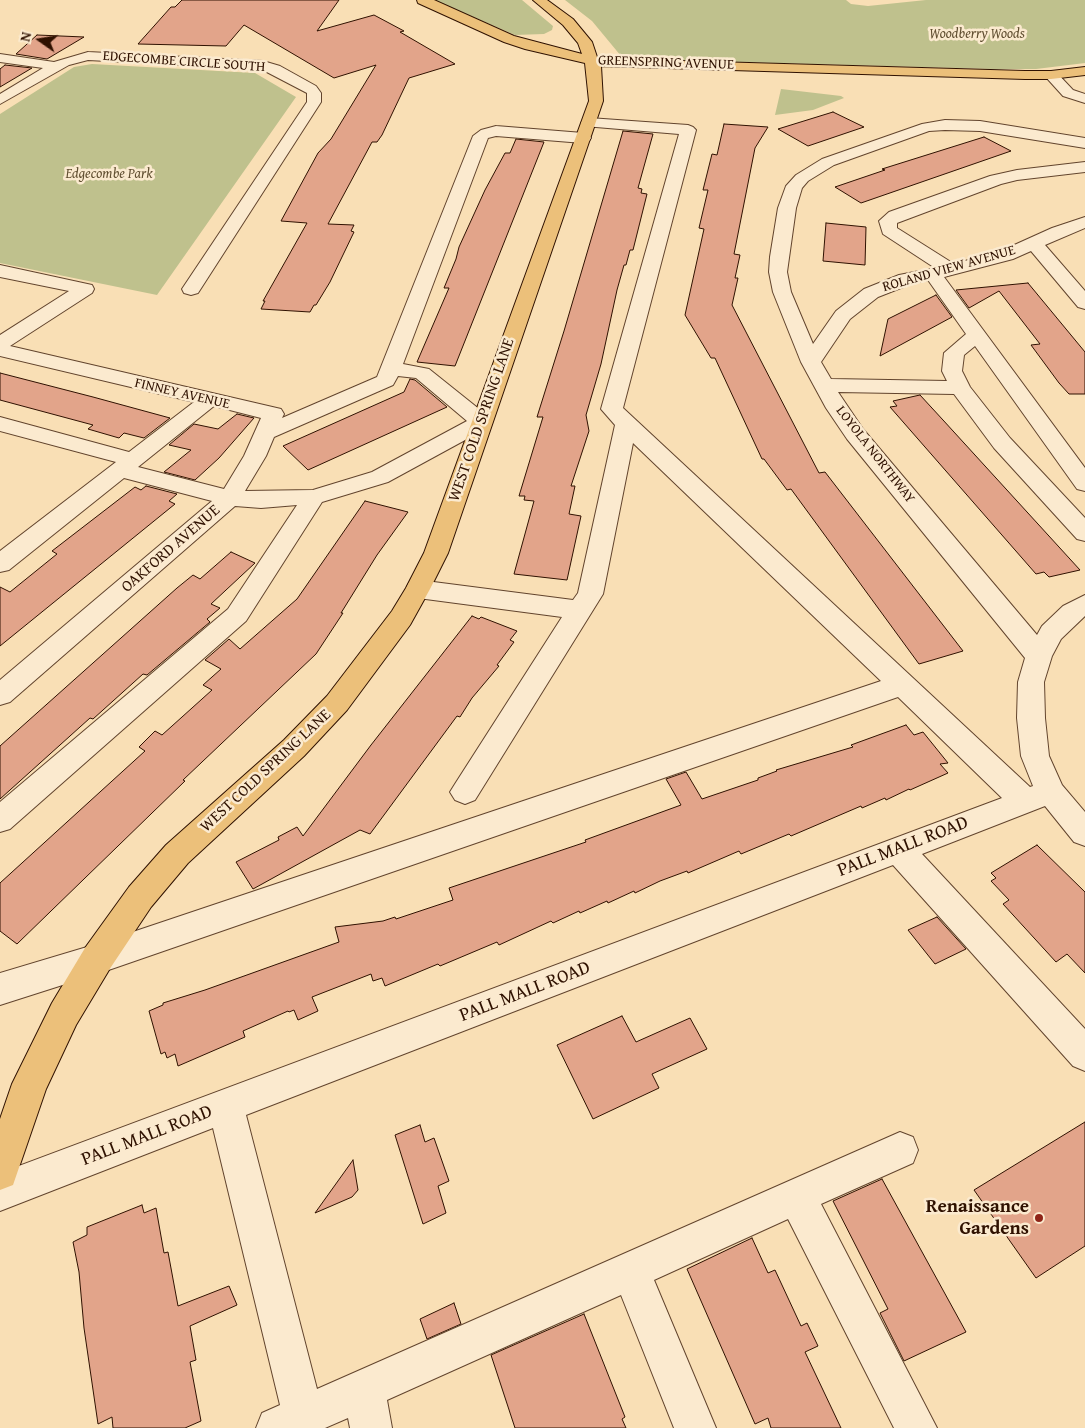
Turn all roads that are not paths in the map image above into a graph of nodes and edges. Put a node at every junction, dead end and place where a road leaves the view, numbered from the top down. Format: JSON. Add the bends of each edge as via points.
{"nodes":[{"id":1,"x":539,"y":0,"type":"edge"},
{"id":2,"x":417,"y":1,"type":"edge"},
{"id":3,"x":568,"y":9,"type":"edge"},
{"id":4,"x":509,"y":39,"type":"junction"},
{"id":5,"x":606,"y":46,"type":"dead end"},
{"id":6,"x":0,"y":58,"type":"edge"},
{"id":7,"x":593,"y":64,"type":"junction"},
{"id":8,"x":55,"y":66,"type":"junction"},
{"id":9,"x":612,"y":67,"type":"junction"},
{"id":10,"x":1085,"y":71,"type":"edge"},
{"id":11,"x":1051,"y":75,"type":"junction"},
{"id":12,"x":0,"y":100,"type":"edge"},
{"id":13,"x":1085,"y":100,"type":"edge"},
{"id":14,"x":596,"y":101,"type":"junction"},
{"id":15,"x":586,"y":130,"type":"junction"},
{"id":16,"x":1085,"y":143,"type":"edge"},
{"id":17,"x":1085,"y":167,"type":"edge"},
{"id":18,"x":1085,"y":222,"type":"edge"},
{"id":19,"x":1034,"y":243,"type":"junction"},
{"id":20,"x":0,"y":271,"type":"edge"},
{"id":21,"x":941,"y":272,"type":"junction"},
{"id":22,"x":191,"y":289,"type":"dead end"},
{"id":23,"x":1085,"y":303,"type":"edge"},
{"id":24,"x":976,"y":336,"type":"junction"},
{"id":25,"x":0,"y":344,"type":"edge"},
{"id":26,"x":0,"y":350,"type":"edge"},
{"id":27,"x":811,"y":362,"type":"junction"},
{"id":28,"x":392,"y":369,"type":"junction"},
{"id":29,"x":824,"y":385,"type":"junction"},
{"id":30,"x":960,"y":388,"type":"junction"},
{"id":31,"x":209,"y":400,"type":"junction"},
{"id":32,"x":481,"y":422,"type":"junction"},
{"id":33,"x":0,"y":424,"type":"edge"},
{"id":34,"x":626,"y":424,"type":"junction"},
{"id":35,"x":265,"y":433,"type":"junction"},
{"id":36,"x":127,"y":465,"type":"junction"},
{"id":37,"x":1085,"y":484,"type":"edge"},
{"id":38,"x":314,"y":497,"type":"junction"},
{"id":39,"x":230,"y":498,"type":"junction"},
{"id":40,"x":1085,"y":533,"type":"edge"},
{"id":41,"x":0,"y":564,"type":"edge"},
{"id":42,"x":418,"y":589,"type":"junction"},
{"id":43,"x":1085,"y":604,"type":"edge"},
{"id":44,"x":579,"y":610,"type":"junction"},
{"id":45,"x":1039,"y":656,"type":"junction"},
{"id":46,"x":902,"y":685,"type":"junction"},
{"id":47,"x":0,"y":695,"type":"edge"},
{"id":48,"x":465,"y":792,"type":"dead end"},
{"id":49,"x":1038,"y":796,"type":"junction"},
{"id":50,"x":0,"y":820,"type":"edge"},
{"id":51,"x":1085,"y":833,"type":"edge"},
{"id":52,"x":898,"y":849,"type":"junction"},
{"id":53,"x":97,"y":959,"type":"junction"},
{"id":54,"x":0,"y":989,"type":"edge"},
{"id":55,"x":1085,"y":1054,"type":"edge"},
{"id":56,"x":226,"y":1106,"type":"junction"},
{"id":57,"x":900,"y":1150,"type":"dead end"},
{"id":58,"x":0,"y":1172,"type":"edge"},
{"id":59,"x":0,"y":1192,"type":"edge"},
{"id":60,"x":796,"y":1196,"type":"junction"},
{"id":61,"x":631,"y":1271,"type":"junction"},
{"id":62,"x":368,"y":1409,"type":"edge"},
{"id":63,"x":290,"y":1422,"type":"edge"},
{"id":64,"x":695,"y":1428,"type":"edge"},
{"id":65,"x":916,"y":1428,"type":"edge"}],
"edges":[{"from":1,"to":3,"type":"main road","name":"WEST COLD SPRING LANE"},
{"from":2,"to":4,"type":"main road","name":"GREENSPRING AVENUE"},
{"from":2,"to":7,"type":"main road","name":"GREENSPRING AVENUE","via":[[503,44],[556,60]]},
{"from":3,"to":4,"type":"main road","via":[[562,27],[555,35]]},
{"from":3,"to":7,"type":"main road","name":"WEST COLD SPRING LANE"},
{"from":4,"to":7,"type":"main road","name":"GREENSPRING AVENUE"},
{"from":5,"to":9,"type":"main road"},
{"from":6,"to":8,"type":"street"},
{"from":7,"to":9,"type":"main road","name":"GREENSPRING AVENUE"},
{"from":7,"to":14,"type":"main road","name":"WEST COLD SPRING LANE"},
{"from":8,"to":12,"type":"street"},
{"from":8,"to":22,"type":"street","name":"EDGECOMBE CIRCLE SOUTH","via":[[88,56],[252,64],[275,69],[314,93],[314,102]]},
{"from":9,"to":11,"type":"main road","name":"GREENSPRING AVENUE","via":[[664,73],[770,69]]},
{"from":9,"to":14,"type":"main road","name":"WEST COLD SPRING LANE","via":[[608,87]]},
{"from":10,"to":11,"type":"main road","name":"GREENSPRING AVENUE"},
{"from":11,"to":13,"type":"street","via":[[1068,93]]},
{"from":14,"to":15,"type":"main road","name":"WEST COLD SPRING LANE"},
{"from":15,"to":28,"type":"street","via":[[496,131],[481,136]]},
{"from":15,"to":32,"type":"main road","name":"WEST COLD SPRING LANE"},
{"from":15,"to":34,"type":"street","via":[[688,130],[612,409]]},
{"from":16,"to":27,"type":"street","name":"LOYOLA NORTHWAY","via":[[980,126],[927,127],[828,162],[802,178],[794,186],[788,208],[778,272],[782,292]]},
{"from":17,"to":21,"type":"street","via":[[1017,174],[912,209],[888,221],[889,230]]},
{"from":18,"to":19,"type":"street","name":"ROLAND VIEW AVENUE"},
{"from":19,"to":21,"type":"street","name":"ROLAND VIEW AVENUE","via":[[1007,255]]},
{"from":19,"to":23,"type":"street"},
{"from":20,"to":25,"type":"street","via":[[85,289]]},
{"from":21,"to":24,"type":"street"},
{"from":21,"to":27,"type":"street","name":"ROLAND VIEW AVENUE","via":[[906,279],[871,293],[855,304],[829,333]]},
{"from":24,"to":30,"type":"street","via":[[954,353],[952,370]]},
{"from":24,"to":37,"type":"street"},
{"from":26,"to":31,"type":"street","name":"FINNEY AVENUE"},
{"from":27,"to":29,"type":"street","name":"LOYOLA NORTHWAY"},
{"from":28,"to":32,"type":"street","via":[[422,373]]},
{"from":28,"to":35,"type":"street","via":[[386,381]]},
{"from":29,"to":30,"type":"street"},
{"from":29,"to":45,"type":"street","name":"LOYOLA NORTHWAY","via":[[855,434]]},
{"from":30,"to":40,"type":"street","via":[[1002,443]]},
{"from":31,"to":35,"type":"street","name":"FINNEY AVENUE","via":[[273,414]]},
{"from":31,"to":36,"type":"street"},
{"from":32,"to":38,"type":"street","name":"OAKFORD AVENUE","via":[[395,470]]},
{"from":32,"to":42,"type":"main road","name":"WEST COLD SPRING LANE","via":[[436,552]]},
{"from":33,"to":36,"type":"street"},
{"from":34,"to":44,"type":"street","via":[[590,594]]},
{"from":34,"to":46,"type":"street"},
{"from":35,"to":39,"type":"street","name":"FINNEY AVENUE"},
{"from":36,"to":39,"type":"street"},
{"from":36,"to":41,"type":"street"},
{"from":38,"to":39,"type":"street","name":"OAKFORD AVENUE"},
{"from":38,"to":50,"type":"street","via":[[237,615]]},
{"from":39,"to":47,"type":"street","name":"OAKFORD AVENUE"},
{"from":42,"to":44,"type":"street"},
{"from":42,"to":53,"type":"main road","name":"WEST COLD SPRING LANE","via":[[402,618],[338,703],[294,748],[177,854],[140,897]]},
{"from":43,"to":45,"type":"street","via":[[1051,633]]},
{"from":44,"to":48,"type":"street"},
{"from":45,"to":49,"type":"street","via":[[1031,682]]},
{"from":46,"to":49,"type":"street"},
{"from":46,"to":53,"type":"street"},
{"from":49,"to":51,"type":"street"},
{"from":49,"to":52,"type":"street","name":"PALL MALL ROAD"},
{"from":52,"to":55,"type":"street"},
{"from":52,"to":56,"type":"street","name":"PALL MALL ROAD"},
{"from":53,"to":54,"type":"street"},
{"from":53,"to":58,"type":"main road","name":"WEST COLD SPRING LANE","via":[[64,1014],[30,1084]]},
{"from":56,"to":59,"type":"street","name":"PALL MALL ROAD"},
{"from":56,"to":63,"type":"street"},
{"from":57,"to":60,"type":"street"},
{"from":60,"to":61,"type":"street"},
{"from":60,"to":65,"type":"street"},
{"from":61,"to":62,"type":"street"},
{"from":61,"to":64,"type":"street"},
{"from":62,"to":63,"type":"street"}]}
